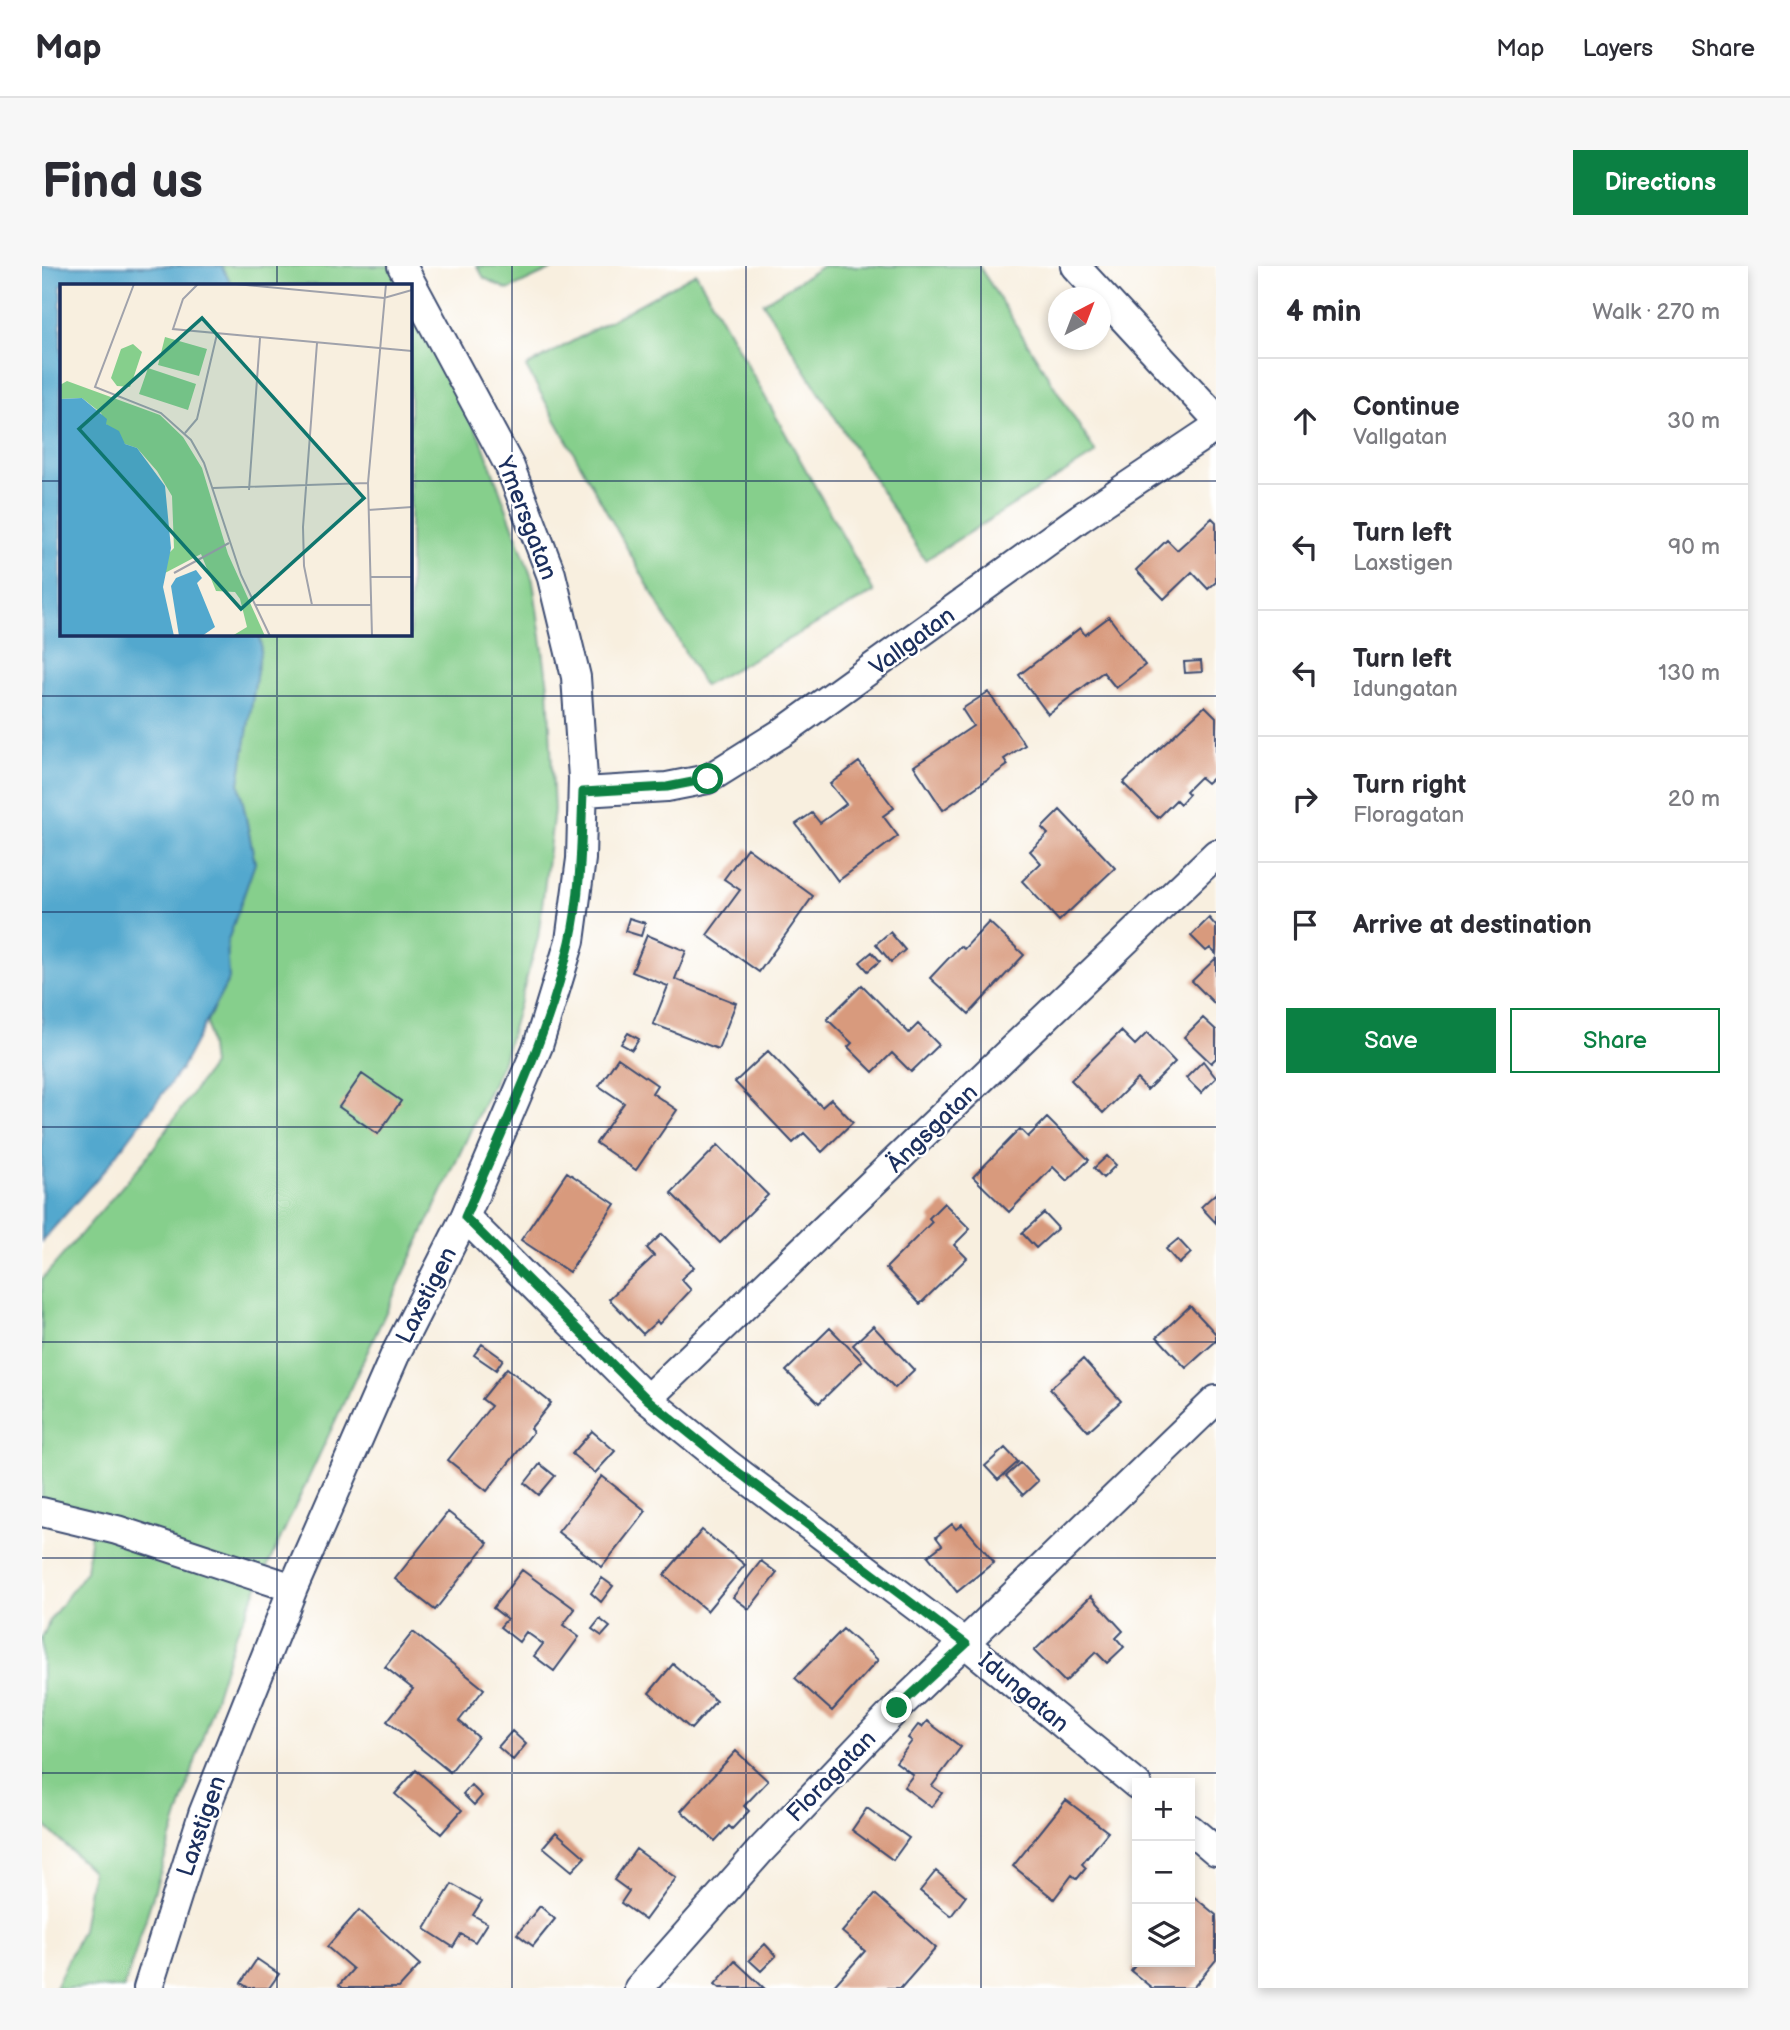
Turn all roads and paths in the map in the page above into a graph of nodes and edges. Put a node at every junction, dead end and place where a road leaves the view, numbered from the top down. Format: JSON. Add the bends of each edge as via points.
{"nodes":[{"id":1,"x":402,"y":266,"type":"edge"},
{"id":2,"x":1075,"y":266,"type":"edge"},
{"id":3,"x":1216,"y":418,"type":"edge"},
{"id":4,"x":1216,"y":427,"type":"edge"},
{"id":5,"x":583,"y":792,"type":"junction"},
{"id":6,"x":1216,"y":854,"type":"edge"},
{"id":7,"x":465,"y":1217,"type":"junction"},
{"id":8,"x":647,"y":1399,"type":"junction"},
{"id":9,"x":1216,"y":1401,"type":"edge"},
{"id":10,"x":42,"y":1512,"type":"edge"},
{"id":11,"x":293,"y":1588,"type":"junction"},
{"id":12,"x":966,"y":1644,"type":"junction"},
{"id":13,"x":1132,"y":1782,"type":"edge"},
{"id":14,"x":1195,"y":1833,"type":"edge"},
{"id":15,"x":1216,"y":1851,"type":"edge"},
{"id":16,"x":148,"y":1988,"type":"edge"},
{"id":17,"x":639,"y":1988,"type":"edge"}],
"edges":[{"from":1,"to":5,"type":"street","name":"Ymersgatan","via":[[510,467],[551,574],[576,677]]},
{"from":2,"to":3,"type":"street"},
{"from":4,"to":5,"type":"street","name":"Vallgatan","via":[[1080,518],[806,717],[708,779],[667,787]]},
{"from":5,"to":7,"type":"street","name":"Laxstigen","via":[[581,859],[570,941],[538,1046]]},
{"from":6,"to":8,"type":"street","name":"Ängsgatan"},
{"from":7,"to":8,"type":"street","name":"Idungatan"},
{"from":7,"to":11,"type":"street","name":"Laxstigen","via":[[395,1355]]},
{"from":8,"to":12,"type":"street","name":"Idungatan"},
{"from":9,"to":12,"type":"street","name":"Floragatan"},
{"from":10,"to":11,"type":"street","via":[[117,1530]]},
{"from":11,"to":16,"type":"street","name":"Laxstigen","via":[[203,1814]]},
{"from":12,"to":13,"type":"street","name":"Idungatan"},
{"from":12,"to":17,"type":"street","name":"Floragatan","via":[[897,1708],[760,1851]]},
{"from":14,"to":15,"type":"street"}]}
